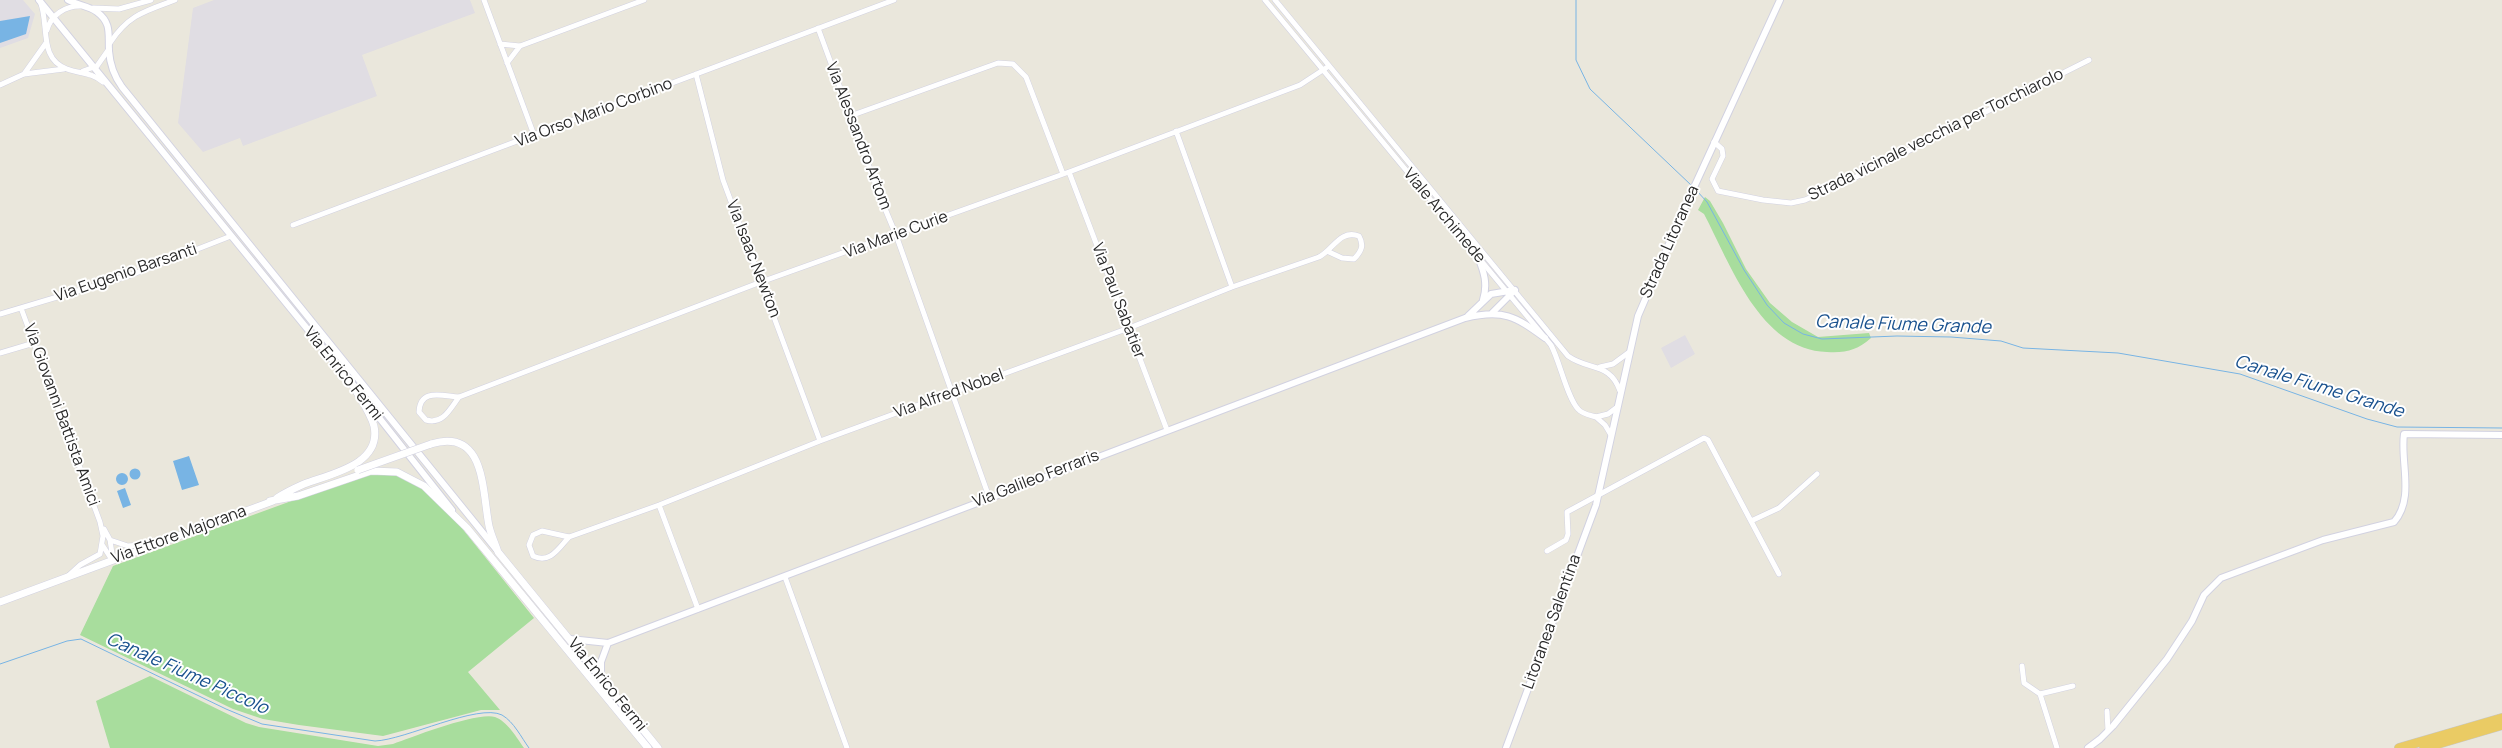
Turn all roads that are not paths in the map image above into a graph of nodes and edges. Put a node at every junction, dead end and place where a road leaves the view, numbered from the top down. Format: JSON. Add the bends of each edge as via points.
{"nodes":[{"id":1,"x":39,"y":0,"type":"edge"},
{"id":2,"x":68,"y":0,"type":"edge"},
{"id":3,"x":151,"y":0,"type":"edge"},
{"id":4,"x":175,"y":0,"type":"edge"},
{"id":5,"x":484,"y":0,"type":"edge"},
{"id":6,"x":644,"y":0,"type":"edge"},
{"id":7,"x":894,"y":0,"type":"edge"},
{"id":8,"x":1265,"y":0,"type":"edge"},
{"id":9,"x":1275,"y":0,"type":"edge"},
{"id":10,"x":1780,"y":0,"type":"edge"},
{"id":11,"x":86,"y":7,"type":"junction"},
{"id":12,"x":53,"y":18,"type":"junction"},
{"id":13,"x":818,"y":28,"type":"junction"},
{"id":14,"x":46,"y":34,"type":"junction"},
{"id":15,"x":46,"y":43,"type":"junction"},
{"id":16,"x":500,"y":44,"type":"junction"},
{"id":17,"x":109,"y":46,"type":"junction"},
{"id":18,"x":520,"y":46,"type":"junction"},
{"id":19,"x":2089,"y":60,"type":"dead end"},
{"id":20,"x":508,"y":63,"type":"junction"},
{"id":21,"x":1329,"y":66,"type":"junction"},
{"id":22,"x":93,"y":68,"type":"junction"},
{"id":23,"x":66,"y":69,"type":"junction"},
{"id":24,"x":1323,"y":70,"type":"junction"},
{"id":25,"x":80,"y":71,"type":"junction"},
{"id":26,"x":24,"y":74,"type":"junction"},
{"id":27,"x":696,"y":74,"type":"junction"},
{"id":28,"x":0,"y":85,"type":"edge"},
{"id":29,"x":107,"y":85,"type":"junction"},
{"id":30,"x":850,"y":116,"type":"junction"},
{"id":31,"x":1176,"y":131,"type":"junction"},
{"id":32,"x":534,"y":135,"type":"junction"},
{"id":33,"x":1714,"y":142,"type":"junction"},
{"id":34,"x":1066,"y":173,"type":"junction"},
{"id":35,"x":293,"y":225,"type":"dead end"},
{"id":36,"x":896,"y":235,"type":"junction"},
{"id":37,"x":231,"y":236,"type":"junction"},
{"id":38,"x":1329,"y":252,"type":"junction"},
{"id":39,"x":1478,"y":256,"type":"junction"},
{"id":40,"x":761,"y":282,"type":"junction"},
{"id":41,"x":1232,"y":287,"type":"junction"},
{"id":42,"x":1511,"y":292,"type":"junction"},
{"id":43,"x":1482,"y":302,"type":"junction"},
{"id":44,"x":21,"y":308,"type":"junction"},
{"id":45,"x":1492,"y":313,"type":"junction"},
{"id":46,"x":0,"y":314,"type":"edge"},
{"id":47,"x":1465,"y":318,"type":"junction"},
{"id":48,"x":1129,"y":328,"type":"junction"},
{"id":49,"x":1545,"y":338,"type":"junction"},
{"id":50,"x":34,"y":343,"type":"junction"},
{"id":51,"x":0,"y":353,"type":"edge"},
{"id":52,"x":1628,"y":353,"type":"junction"},
{"id":53,"x":1599,"y":368,"type":"junction"},
{"id":54,"x":351,"y":382,"type":"junction"},
{"id":55,"x":1620,"y":391,"type":"junction"},
{"id":56,"x":952,"y":392,"type":"junction"},
{"id":57,"x":459,"y":397,"type":"junction"},
{"id":58,"x":1616,"y":408,"type":"junction"},
{"id":59,"x":1596,"y":417,"type":"junction"},
{"id":60,"x":1167,"y":430,"type":"junction"},
{"id":61,"x":1611,"y":435,"type":"junction"},
{"id":62,"x":2502,"y":435,"type":"edge"},
{"id":63,"x":820,"y":441,"type":"junction"},
{"id":64,"x":1817,"y":474,"type":"dead end"},
{"id":65,"x":1598,"y":496,"type":"junction"},
{"id":66,"x":989,"y":498,"type":"junction"},
{"id":67,"x":270,"y":502,"type":"junction"},
{"id":68,"x":659,"y":505,"type":"junction"},
{"id":69,"x":458,"y":517,"type":"junction"},
{"id":70,"x":1751,"y":521,"type":"junction"},
{"id":71,"x":100,"y":522,"type":"junction"},
{"id":72,"x":569,"y":537,"type":"junction"},
{"id":73,"x":110,"y":540,"type":"junction"},
{"id":74,"x":155,"y":545,"type":"junction"},
{"id":75,"x":103,"y":546,"type":"junction"},
{"id":76,"x":1546,"y":551,"type":"dead end"},
{"id":77,"x":498,"y":552,"type":"junction"},
{"id":78,"x":113,"y":560,"type":"junction"},
{"id":79,"x":1778,"y":574,"type":"dead end"},
{"id":80,"x":68,"y":577,"type":"junction"},
{"id":81,"x":785,"y":577,"type":"junction"},
{"id":82,"x":0,"y":602,"type":"edge"},
{"id":83,"x":698,"y":609,"type":"junction"},
{"id":84,"x":570,"y":639,"type":"junction"},
{"id":85,"x":608,"y":643,"type":"junction"},
{"id":86,"x":2022,"y":666,"type":"dead end"},
{"id":87,"x":601,"y":677,"type":"junction"},
{"id":88,"x":2072,"y":686,"type":"dead end"},
{"id":89,"x":2040,"y":694,"type":"junction"},
{"id":90,"x":2107,"y":711,"type":"dead end"},
{"id":91,"x":2502,"y":718,"type":"edge"},
{"id":92,"x":2502,"y":725,"type":"edge"},
{"id":93,"x":2108,"y":731,"type":"junction"},
{"id":94,"x":648,"y":748,"type":"edge"},
{"id":95,"x":658,"y":748,"type":"edge"},
{"id":96,"x":847,"y":748,"type":"edge"},
{"id":97,"x":1506,"y":748,"type":"edge"},
{"id":98,"x":2057,"y":748,"type":"edge"},
{"id":99,"x":2088,"y":748,"type":"edge"},
{"id":100,"x":2399,"y":748,"type":"edge"},
{"id":101,"x":2424,"y":748,"type":"edge"}],
"edges":[{"from":1,"to":12,"type":"street","name":"Via Enrico Fermi"},
{"from":1,"to":14,"type":"street","via":[[45,16]]},
{"from":2,"to":11,"type":"street"},
{"from":3,"to":11,"type":"street","via":[[119,9]]},
{"from":4,"to":17,"type":"street","via":[[135,16],[119,29]]},
{"from":5,"to":16,"type":"street"},
{"from":6,"to":18,"type":"street"},
{"from":7,"to":13,"type":"street","name":"Via Orso Mario Corbino"},
{"from":8,"to":24,"type":"street","name":"Viale Archimede"},
{"from":9,"to":21,"type":"street","name":"Viale Archimede"},
{"from":10,"to":33,"type":"street","name":"Strada Litoranea"},
{"from":11,"to":12,"type":"street","via":[[69,7]]},
{"from":11,"to":17,"type":"street","name":"Via Enrico Fermi","via":[[106,21]]},
{"from":12,"to":14,"type":"street"},
{"from":12,"to":22,"type":"street","name":"Via Enrico Fermi"},
{"from":13,"to":27,"type":"street","name":"Via Orso Mario Corbino"},
{"from":13,"to":30,"type":"street","name":"Via Alessandro Artom"},
{"from":14,"to":15,"type":"street"},
{"from":15,"to":23,"type":"street","via":[[54,61]]},
{"from":15,"to":26,"type":"street"},
{"from":16,"to":18,"type":"street"},
{"from":16,"to":20,"type":"street"},
{"from":17,"to":22,"type":"street","via":[[104,58]]},
{"from":17,"to":77,"type":"street","name":"Via Enrico Fermi","via":[[113,73],[122,87]]},
{"from":18,"to":20,"type":"street"},
{"from":19,"to":33,"type":"street","name":"Strada vicinale vecchia per Torchiarolo","via":[[1804,200],[1763,200],[1718,191],[1712,179],[1723,156],[1722,149]]},
{"from":20,"to":32,"type":"street"},
{"from":21,"to":24,"type":"street","name":"Via Marie Curie"},
{"from":21,"to":42,"type":"street","name":"Viale Archimede"},
{"from":22,"to":25,"type":"street"},
{"from":22,"to":29,"type":"street","name":"Via Enrico Fermi"},
{"from":23,"to":25,"type":"street"},
{"from":23,"to":26,"type":"street"},
{"from":24,"to":31,"type":"street","name":"Via Marie Curie","via":[[1300,85]]},
{"from":24,"to":39,"type":"street","name":"Viale Archimede"},
{"from":25,"to":29,"type":"street"},
{"from":26,"to":28,"type":"street"},
{"from":27,"to":32,"type":"street","name":"Via Orso Mario Corbino"},
{"from":27,"to":40,"type":"street","name":"Via Isaac Newton","via":[[722,180]]},
{"from":29,"to":37,"type":"street","name":"Via Enrico Fermi"},
{"from":30,"to":34,"type":"street","name":"Via Paul Sabatier","via":[[998,63],[1013,64],[1026,78]]},
{"from":30,"to":36,"type":"street","name":"Via Alessandro Artom"},
{"from":31,"to":34,"type":"street","name":"Via Marie Curie"},
{"from":31,"to":41,"type":"street"},
{"from":32,"to":35,"type":"street","name":"Via Orso Mario Corbino"},
{"from":33,"to":52,"type":"street","name":"Strada Litoranea","via":[[1638,316]]},
{"from":34,"to":36,"type":"street","name":"Via Marie Curie"},
{"from":34,"to":48,"type":"street","name":"Via Paul Sabatier"},
{"from":36,"to":40,"type":"street","name":"Via Marie Curie"},
{"from":36,"to":56,"type":"street","name":"Via Alessandro Artom"},
{"from":37,"to":44,"type":"street","name":"Via Eugenio Barsanti","via":[[131,275]]},
{"from":37,"to":54,"type":"street","name":"Via Enrico Fermi"},
{"from":38,"to":38,"type":"street","name":"Via Alfred Nobel","via":[[1338,240],[1352,233],[1362,242],[1362,249],[1354,259]]},
{"from":38,"to":41,"type":"street","name":"Via Alfred Nobel"},
{"from":39,"to":42,"type":"street","name":"Viale Archimede"},
{"from":39,"to":43,"type":"street","via":[[1485,274],[1486,290]]},
{"from":40,"to":57,"type":"street","name":"Via Marie Curie"},
{"from":40,"to":63,"type":"street","name":"Via Isaac Newton"},
{"from":41,"to":48,"type":"street","name":"Via Alfred Nobel"},
{"from":42,"to":43,"type":"street","name":"Via Galileo Ferraris","via":[[1491,294]]},
{"from":42,"to":45,"type":"street"},
{"from":42,"to":49,"type":"street","name":"Viale Archimede"},
{"from":42,"to":53,"type":"street","name":"Viale Archimede","via":[[1568,356],[1578,363]]},
{"from":43,"to":47,"type":"street","name":"Via Galileo Ferraris"},
{"from":44,"to":46,"type":"street","name":"Via Eugenio Barsanti"},
{"from":44,"to":50,"type":"street","name":"Via Giovanni Battista Amici"},
{"from":45,"to":47,"type":"street","name":"Via Galileo Ferraris"},
{"from":45,"to":49,"type":"street","name":"Via Galileo Ferraris","via":[[1525,322]]},
{"from":47,"to":60,"type":"street","name":"Via Galileo Ferraris"},
{"from":48,"to":56,"type":"street","name":"Via Alfred Nobel"},
{"from":48,"to":60,"type":"street","name":"Via Paul Sabatier"},
{"from":49,"to":59,"type":"street","name":"Viale Archimede","via":[[1560,363],[1572,401],[1582,413]]},
{"from":50,"to":51,"type":"street"},
{"from":50,"to":71,"type":"street","name":"Via Giovanni Battista Amici"},
{"from":52,"to":53,"type":"street","via":[[1613,364]]},
{"from":52,"to":55,"type":"street","name":"Strada Litoranea"},
{"from":53,"to":55,"type":"street","name":"Viale Archimede","via":[[1614,377]]},
{"from":54,"to":67,"type":"main road","via":[[374,427],[370,449],[356,464],[291,489]]},
{"from":54,"to":69,"type":"street","name":"Via Enrico Fermi"},
{"from":55,"to":58,"type":"street","name":"Strada Litoranea"},
{"from":56,"to":63,"type":"street","name":"Via Alfred Nobel"},
{"from":56,"to":66,"type":"street","name":"Via Alessandro Artom"},
{"from":57,"to":57,"type":"street","name":"Via Marie Curie","via":[[425,396],[420,401],[420,412],[426,420],[438,420]]},
{"from":58,"to":59,"type":"street"},
{"from":58,"to":61,"type":"street","name":"Strada Litoranea"},
{"from":59,"to":61,"type":"street"},
{"from":60,"to":66,"type":"street","name":"Via Galileo Ferraris"},
{"from":61,"to":65,"type":"street","name":"Strada Litoranea"},
{"from":62,"to":93,"type":"street","via":[[2404,434],[2405,497],[2402,513],[2394,522],[2323,540],[2221,578],[2204,595],[2192,621],[2167,659]]},
{"from":63,"to":68,"type":"street","name":"Via Alfred Nobel"},
{"from":64,"to":70,"type":"street","via":[[1779,508]]},
{"from":65,"to":70,"type":"street","via":[[1704,438]]},
{"from":65,"to":76,"type":"street","via":[[1567,512],[1566,540]]},
{"from":65,"to":97,"type":"street","name":"Litoranea Salentina"},
{"from":66,"to":81,"type":"street","name":"Via Galileo Ferraris"},
{"from":67,"to":69,"type":"main road","via":[[298,496],[364,472],[397,472],[424,486]]},
{"from":67,"to":74,"type":"main road","name":"Via Ettore Majorana"},
{"from":67,"to":77,"type":"main road","name":"Via Ettore Majorana","bridge":true,"via":[[430,444],[453,442],[464,446],[480,465],[489,529]]},
{"from":68,"to":72,"type":"street","name":"Via Alfred Nobel"},
{"from":68,"to":83,"type":"street"},
{"from":69,"to":94,"type":"main road","name":"Via Enrico Fermi"},
{"from":70,"to":79,"type":"street"},
{"from":71,"to":73,"type":"street","name":"Via Giovanni Battista Amici"},
{"from":71,"to":75,"type":"street","name":"Via Giovanni Battista Amici"},
{"from":72,"to":72,"type":"street","name":"Via Alfred Nobel","via":[[542,531],[533,535],[529,545],[533,556],[549,558]]},
{"from":73,"to":74,"type":"street","via":[[128,546]]},
{"from":73,"to":78,"type":"street","name":"Via Giovanni Battista Amici"},
{"from":74,"to":78,"type":"main road","name":"Via Ettore Majorana"},
{"from":75,"to":78,"type":"street","name":"Via Giovanni Battista Amici"},
{"from":75,"to":80,"type":"street","via":[[100,554],[80,565]]},
{"from":77,"to":84,"type":"main road","name":"Via Enrico Fermi"},
{"from":78,"to":80,"type":"main road","name":"Via Ettore Majorana"},
{"from":80,"to":82,"type":"main road","name":"Via Ettore Majorana"},
{"from":81,"to":83,"type":"street","name":"Via Galileo Ferraris"},
{"from":81,"to":96,"type":"street"},
{"from":83,"to":85,"type":"street","name":"Via Galileo Ferraris"},
{"from":84,"to":85,"type":"street"},
{"from":84,"to":87,"type":"main road","name":"Via Enrico Fermi"},
{"from":85,"to":87,"type":"street","via":[[601,662]]},
{"from":86,"to":89,"type":"street","via":[[2024,683]]},
{"from":87,"to":95,"type":"main road","name":"Via Enrico Fermi"},
{"from":88,"to":89,"type":"street"},
{"from":89,"to":98,"type":"street"},
{"from":90,"to":93,"type":"street"},
{"from":91,"to":100,"type":"highway"},
{"from":92,"to":101,"type":"highway"},
{"from":93,"to":99,"type":"street"}]}
